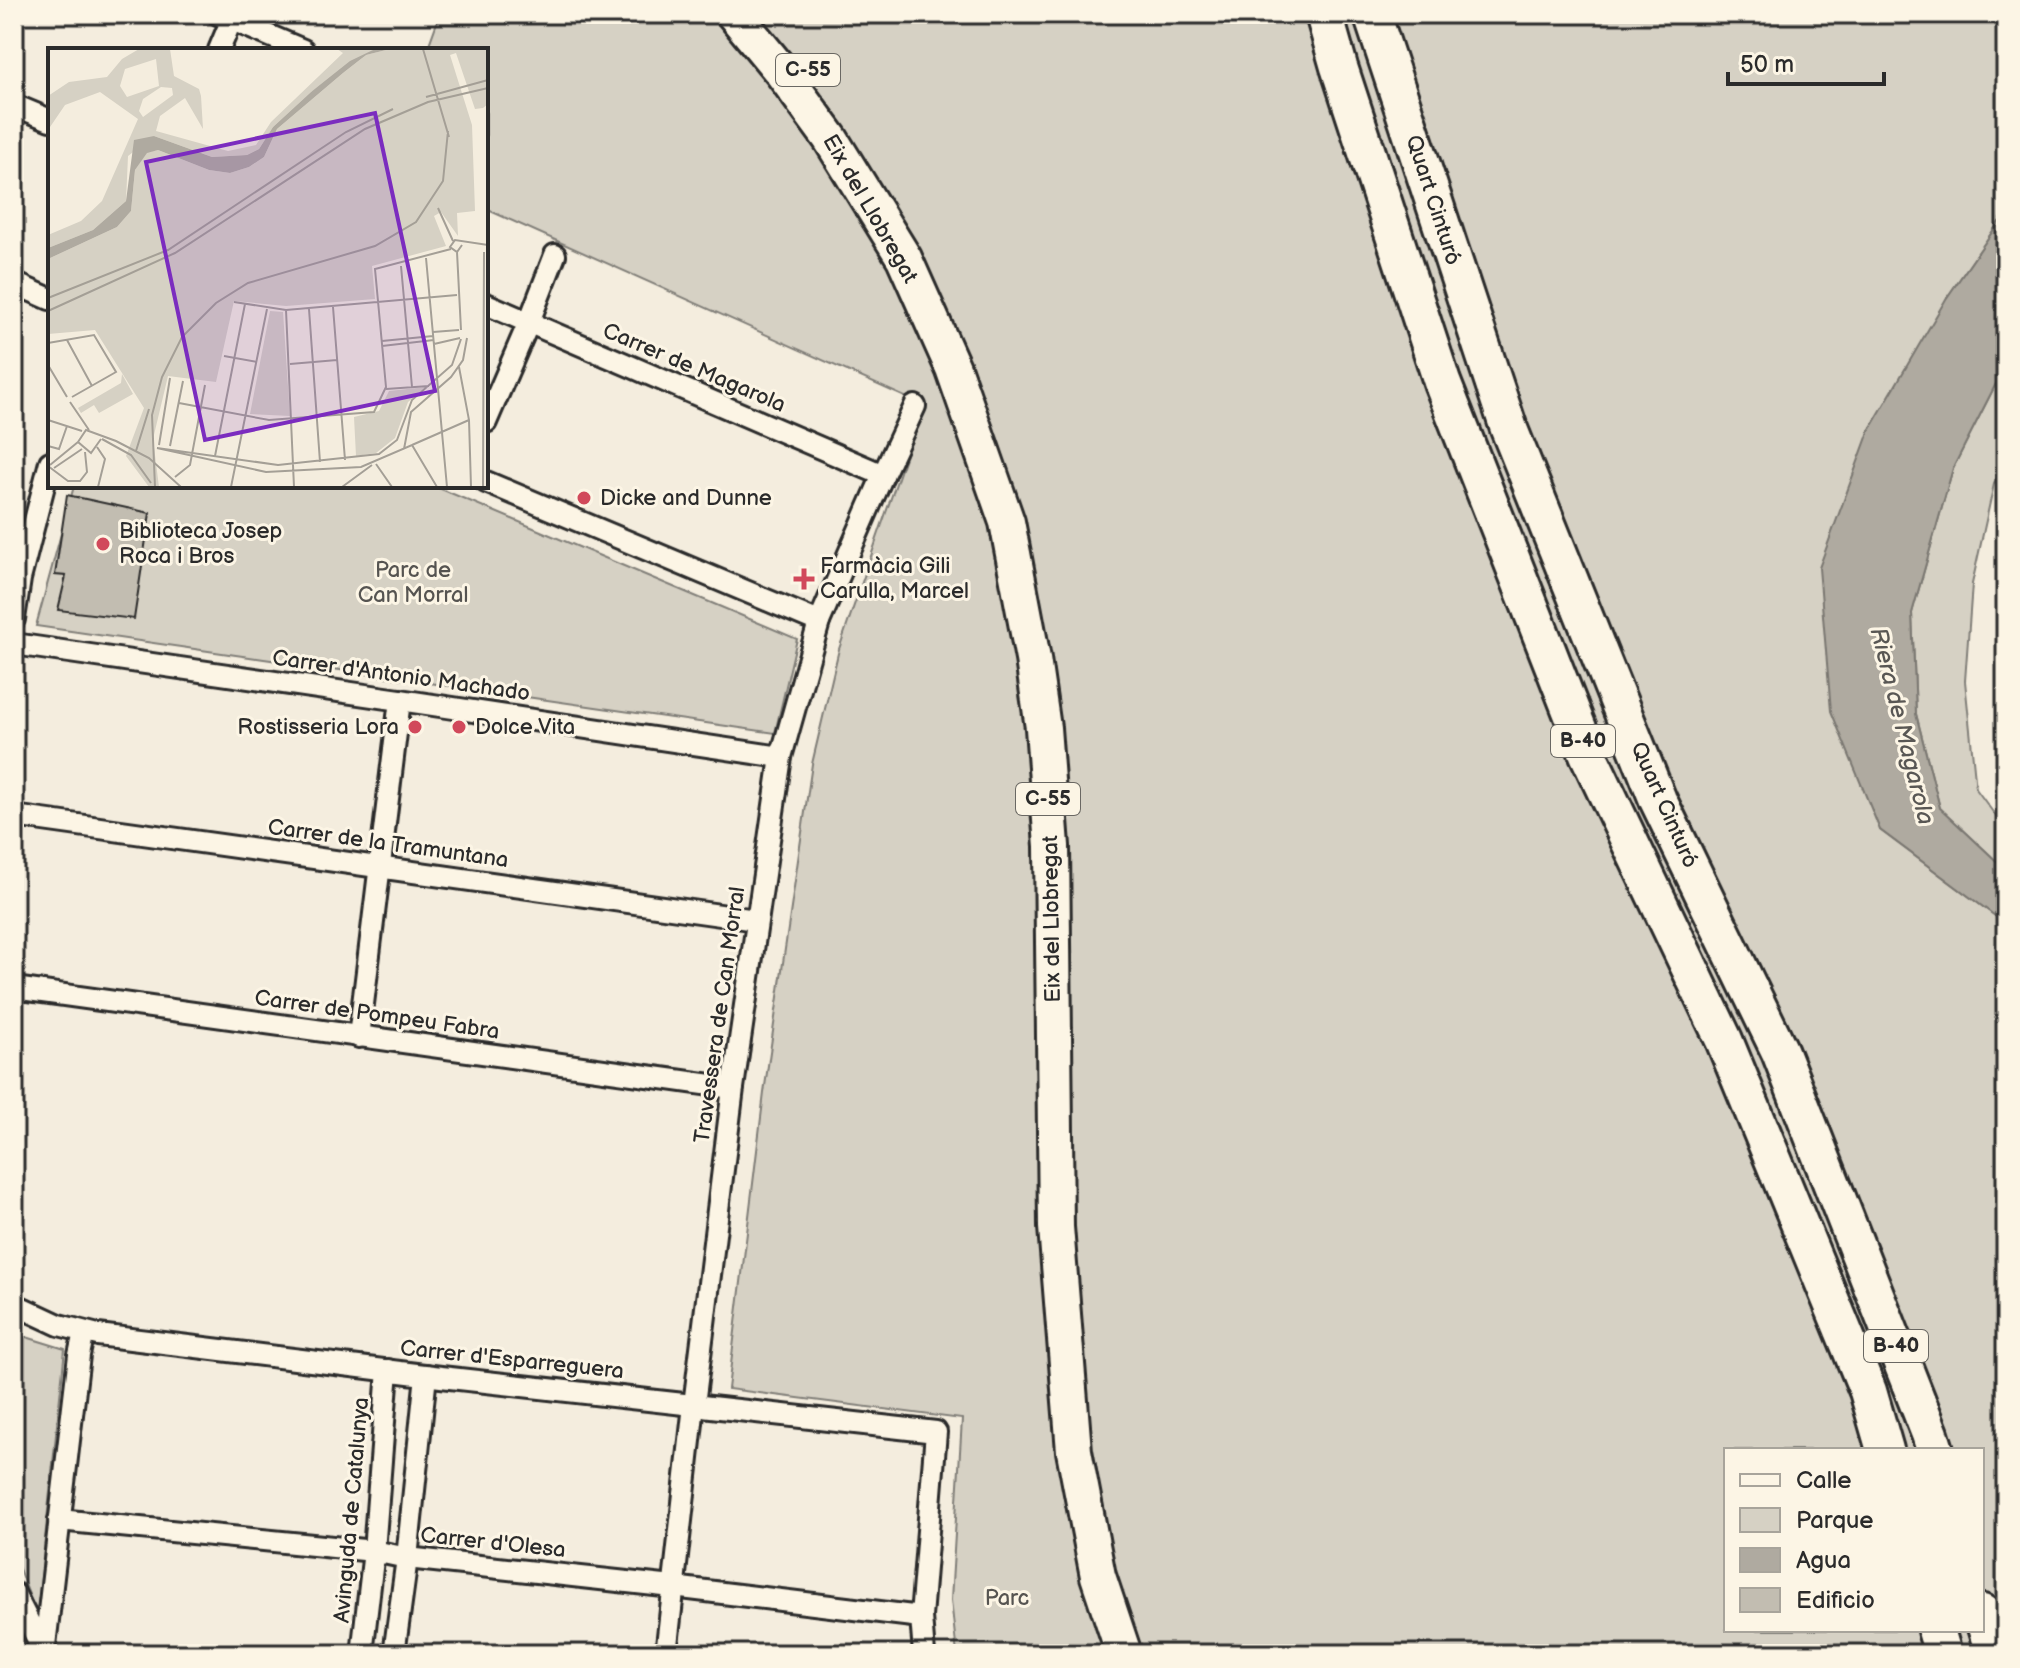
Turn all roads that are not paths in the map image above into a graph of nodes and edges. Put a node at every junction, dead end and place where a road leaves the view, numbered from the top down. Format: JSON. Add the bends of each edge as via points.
{"nodes":[{"id":1,"x":734,"y":14,"type":"edge"},
{"id":2,"x":764,"y":14,"type":"edge"},
{"id":3,"x":1324,"y":14,"type":"edge"},
{"id":4,"x":1372,"y":14,"type":"edge"},
{"id":5,"x":228,"y":16,"type":"edge"},
{"id":6,"x":220,"y":48,"type":"edge"},
{"id":7,"x":299,"y":48,"type":"edge"},
{"id":8,"x":14,"y":105,"type":"edge"},
{"id":9,"x":48,"y":119,"type":"edge"},
{"id":10,"x":555,"y":255,"type":"dead end"},
{"id":11,"x":14,"y":283,"type":"edge"},
{"id":12,"x":48,"y":298,"type":"edge"},
{"id":13,"x":488,"y":305,"type":"edge"},
{"id":14,"x":529,"y":322,"type":"junction"},
{"id":15,"x":915,"y":406,"type":"dead end"},
{"id":16,"x":488,"y":417,"type":"edge"},
{"id":17,"x":48,"y":470,"type":"edge"},
{"id":18,"x":883,"y":475,"type":"junction"},
{"id":19,"x":488,"y":483,"type":"edge"},
{"id":20,"x":14,"y":619,"type":"edge"},
{"id":21,"x":819,"y":622,"type":"junction"},
{"id":22,"x":14,"y":644,"type":"edge"},
{"id":23,"x":400,"y":700,"type":"junction"},
{"id":24,"x":781,"y":757,"type":"junction"},
{"id":25,"x":14,"y":816,"type":"edge"},
{"id":26,"x":380,"y":867,"type":"junction"},
{"id":27,"x":756,"y":920,"type":"junction"},
{"id":28,"x":14,"y":988,"type":"edge"},
{"id":29,"x":359,"y":1037,"type":"junction"},
{"id":30,"x":733,"y":1088,"type":"junction"},
{"id":31,"x":14,"y":1304,"type":"edge"},
{"id":32,"x":84,"y":1332,"type":"junction"},
{"id":33,"x":388,"y":1370,"type":"junction"},
{"id":34,"x":426,"y":1375,"type":"junction"},
{"id":35,"x":694,"y":1405,"type":"junction"},
{"id":36,"x":1884,"y":1448,"type":"edge"},
{"id":37,"x":1934,"y":1448,"type":"edge"},
{"id":38,"x":59,"y":1520,"type":"junction"},
{"id":39,"x":374,"y":1551,"type":"junction"},
{"id":40,"x":407,"y":1558,"type":"junction"},
{"id":41,"x":673,"y":1587,"type":"junction"},
{"id":42,"x":14,"y":1593,"type":"edge"},
{"id":43,"x":921,"y":1617,"type":"junction"},
{"id":44,"x":1984,"y":1620,"type":"edge"},
{"id":45,"x":1937,"y":1632,"type":"edge"},
{"id":46,"x":43,"y":1654,"type":"edge"},
{"id":47,"x":362,"y":1654,"type":"edge"},
{"id":48,"x":394,"y":1654,"type":"edge"},
{"id":49,"x":666,"y":1654,"type":"edge"},
{"id":50,"x":924,"y":1654,"type":"edge"},
{"id":51,"x":1124,"y":1654,"type":"edge"},
{"id":52,"x":1140,"y":1654,"type":"edge"},
{"id":53,"x":1943,"y":1654,"type":"edge"},
{"id":54,"x":1994,"y":1654,"type":"edge"}],
"edges":[{"from":1,"to":51,"type":"highway","name":"Eix del Llobregat","number":"C-55","via":[[814,115],[904,258],[953,368],[1007,522],[1043,728],[1052,846],[1056,1227],[1074,1451],[1098,1576]]},
{"from":2,"to":52,"type":"highway","name":"Eix del Llobregat","number":"C-55","via":[[850,128],[934,279],[1004,450],[1026,534],[1061,747],[1081,1340],[1105,1533]]},
{"from":3,"to":36,"type":"highway","name":"Quart Cinturó","number":"B-40","via":[[1442,382],[1588,754],[1724,1040],[1868,1391]]},
{"from":4,"to":37,"type":"highway","name":"Quart Cinturó","number":"B-40","via":[[1515,443],[1658,800],[1780,1052]]},
{"from":5,"to":6,"type":"street"},
{"from":5,"to":7,"type":"street"},
{"from":8,"to":9,"type":"street"},
{"from":10,"to":14,"type":"street"},
{"from":11,"to":12,"type":"street"},
{"from":13,"to":14,"type":"street","name":"Carrer de Magarola"},
{"from":14,"to":16,"type":"street"},
{"from":14,"to":18,"type":"street","name":"Carrer de Magarola"},
{"from":15,"to":18,"type":"street","name":"Travessera de Can Morral"},
{"from":17,"to":20,"type":"street"},
{"from":18,"to":21,"type":"street","name":"Travessera de Can Morral"},
{"from":19,"to":21,"type":"street"},
{"from":21,"to":24,"type":"street","name":"Travessera de Can Morral"},
{"from":22,"to":23,"type":"street","name":"Carrer d'Antonio Machado"},
{"from":23,"to":24,"type":"street","name":"Carrer d'Antonio Machado"},
{"from":23,"to":26,"type":"street"},
{"from":24,"to":27,"type":"street","name":"Travessera de Can Morral"},
{"from":25,"to":26,"type":"street","name":"Carrer de la Tramuntana"},
{"from":26,"to":27,"type":"street","name":"Carrer de la Tramuntana"},
{"from":26,"to":29,"type":"street"},
{"from":27,"to":30,"type":"street","name":"Travessera de Can Morral"},
{"from":28,"to":29,"type":"street","name":"Carrer de Pompeu Fabra"},
{"from":29,"to":30,"type":"street","name":"Carrer de Pompeu Fabra"},
{"from":30,"to":35,"type":"street","name":"Travessera de Can Morral"},
{"from":31,"to":32,"type":"street","name":"Carrer d'Esparreguera"},
{"from":32,"to":33,"type":"street","name":"Carrer d'Esparreguera"},
{"from":32,"to":38,"type":"street"},
{"from":33,"to":34,"type":"street","name":"Carrer d'Esparreguera"},
{"from":33,"to":39,"type":"street","name":"Avinguda de Catalunya"},
{"from":34,"to":35,"type":"street","name":"Carrer d'Esparreguera"},
{"from":34,"to":40,"type":"street"},
{"from":35,"to":41,"type":"street","name":"Travessera de Can Morral"},
{"from":35,"to":43,"type":"street","name":"Carrer d'Esparreguera","via":[[936,1432]]},
{"from":38,"to":39,"type":"street","name":"Carrer d'Olesa"},
{"from":38,"to":46,"type":"street"},
{"from":39,"to":40,"type":"street","name":"Carrer d'Olesa"},
{"from":39,"to":47,"type":"street","name":"Avinguda de Catalunya"},
{"from":40,"to":41,"type":"street","name":"Carrer d'Olesa"},
{"from":40,"to":48,"type":"street"},
{"from":41,"to":43,"type":"street","name":"Carrer d'Olesa"},
{"from":41,"to":49,"type":"street","name":"Travessera de Can Morral"},
{"from":42,"to":46,"type":"street"},
{"from":43,"to":50,"type":"street"},
{"from":44,"to":54,"type":"highway"},
{"from":45,"to":53,"type":"highway"}]}
